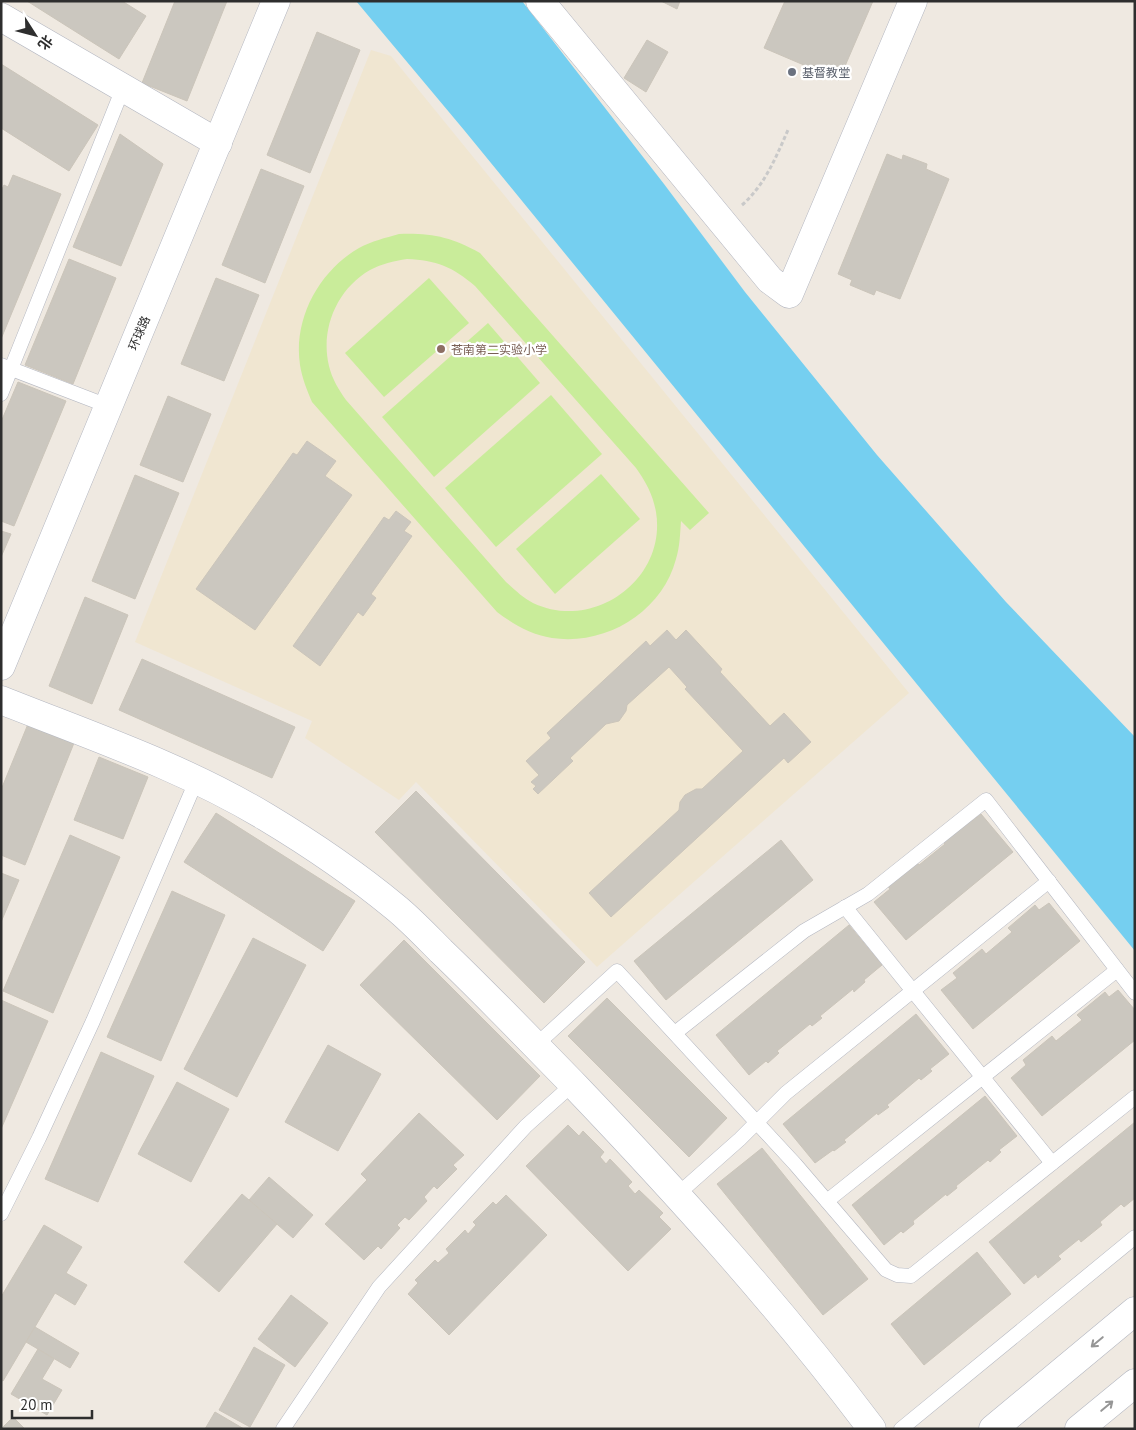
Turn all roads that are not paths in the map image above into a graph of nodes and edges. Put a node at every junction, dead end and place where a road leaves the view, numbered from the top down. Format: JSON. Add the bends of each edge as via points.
{"nodes":[{"id":1,"x":276,"y":1,"type":"edge"},
{"id":2,"x":540,"y":1,"type":"edge"},
{"id":3,"x":913,"y":1,"type":"edge"},
{"id":4,"x":1,"y":17,"type":"edge"},
{"id":5,"x":124,"y":88,"type":"junction"},
{"id":6,"x":218,"y":143,"type":"junction"},
{"id":7,"x":6,"y":367,"type":"edge"},
{"id":8,"x":1,"y":394,"type":"edge"},
{"id":9,"x":108,"y":406,"type":"junction"},
{"id":10,"x":1,"y":666,"type":"edge"},
{"id":11,"x":1,"y":700,"type":"edge"},
{"id":12,"x":197,"y":779,"type":"junction"},
{"id":13,"x":1049,"y":881,"type":"junction"},
{"id":14,"x":845,"y":907,"type":"junction"},
{"id":15,"x":1117,"y":970,"type":"junction"},
{"id":16,"x":913,"y":990,"type":"junction"},
{"id":17,"x":1135,"y":993,"type":"edge"},
{"id":18,"x":675,"y":1033,"type":"junction"},
{"id":19,"x":536,"y":1045,"type":"junction"},
{"id":20,"x":983,"y":1077,"type":"junction"},
{"id":21,"x":573,"y":1084,"type":"junction"},
{"id":22,"x":1135,"y":1097,"type":"edge"},
{"id":23,"x":757,"y":1122,"type":"junction"},
{"id":24,"x":1052,"y":1163,"type":"junction"},
{"id":25,"x":678,"y":1194,"type":"junction"},
{"id":26,"x":827,"y":1201,"type":"junction"},
{"id":27,"x":1,"y":1214,"type":"edge"},
{"id":28,"x":1135,"y":1237,"type":"edge"},
{"id":29,"x":1135,"y":1311,"type":"edge"},
{"id":30,"x":1135,"y":1383,"type":"edge"},
{"id":31,"x":283,"y":1429,"type":"edge"},
{"id":32,"x":872,"y":1429,"type":"edge"},
{"id":33,"x":900,"y":1429,"type":"edge"},
{"id":34,"x":993,"y":1429,"type":"edge"},
{"id":35,"x":1079,"y":1429,"type":"edge"}],
"edges":[{"from":1,"to":6,"type":"street","name":"环球路"},
{"from":2,"to":3,"type":"street","via":[[770,280],[789,294]]},
{"from":4,"to":5,"type":"street"},
{"from":5,"to":6,"type":"street"},
{"from":5,"to":7,"type":"lane"},
{"from":6,"to":9,"type":"street","name":"环球路"},
{"from":7,"to":8,"type":"lane"},
{"from":7,"to":9,"type":"lane"},
{"from":9,"to":10,"type":"street","name":"环球路"},
{"from":11,"to":12,"type":"street"},
{"from":12,"to":19,"type":"street","via":[[294,835],[396,908]]},
{"from":12,"to":27,"type":"lane","via":[[93,1021]]},
{"from":13,"to":14,"type":"lane","via":[[986,800],[868,894]]},
{"from":13,"to":15,"type":"lane"},
{"from":13,"to":16,"type":"lane"},
{"from":14,"to":16,"type":"lane"},
{"from":14,"to":18,"type":"lane","via":[[804,931]]},
{"from":15,"to":17,"type":"lane"},
{"from":15,"to":20,"type":"lane"},
{"from":16,"to":20,"type":"lane"},
{"from":16,"to":23,"type":"lane","via":[[786,1093]]},
{"from":18,"to":19,"type":"lane","via":[[617,970]]},
{"from":18,"to":23,"type":"lane"},
{"from":19,"to":21,"type":"street"},
{"from":20,"to":24,"type":"lane"},
{"from":20,"to":26,"type":"lane"},
{"from":21,"to":25,"type":"street"},
{"from":21,"to":31,"type":"lane","via":[[526,1126],[378,1287]]},
{"from":22,"to":24,"type":"lane"},
{"from":23,"to":25,"type":"lane"},
{"from":23,"to":26,"type":"lane"},
{"from":24,"to":26,"type":"lane","via":[[911,1276],[886,1270]]},
{"from":25,"to":32,"type":"street","via":[[787,1322]]},
{"from":28,"to":33,"type":"lane"},
{"from":29,"to":34,"type":"street","one_way":true},
{"from":35,"to":30,"type":"street","one_way":true}]}
